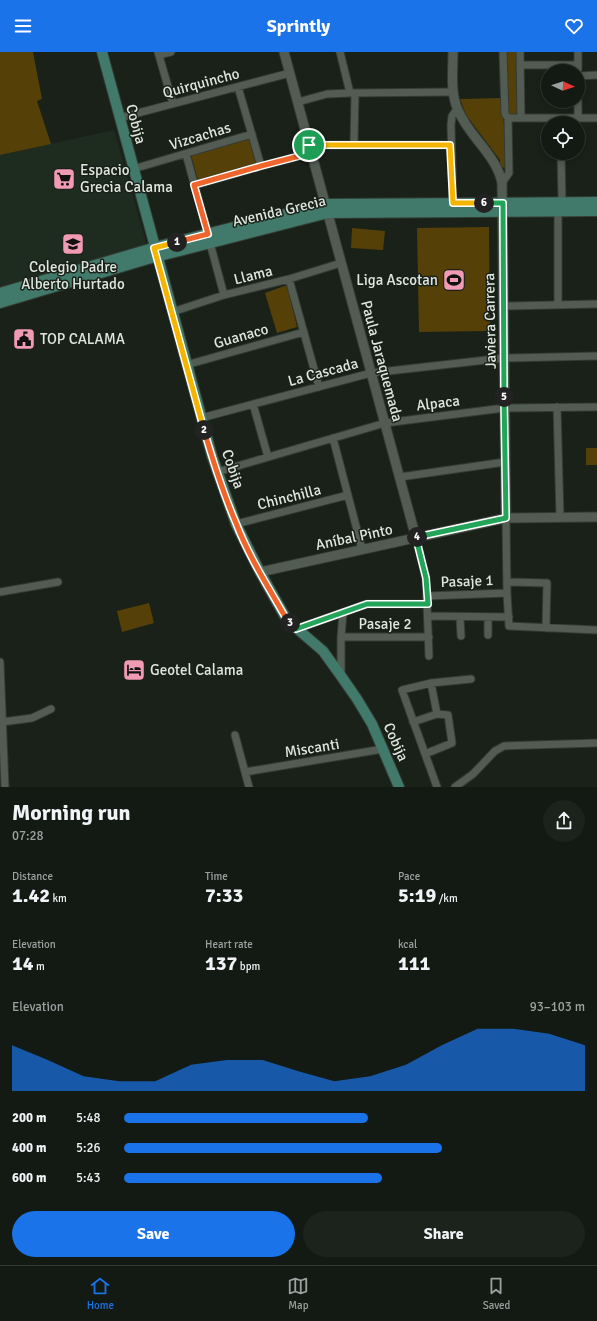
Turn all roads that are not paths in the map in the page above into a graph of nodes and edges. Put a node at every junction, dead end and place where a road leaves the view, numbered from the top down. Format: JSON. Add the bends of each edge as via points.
{"nodes":[{"id":1,"x":102,"y":52,"type":"edge"},
{"id":2,"x":171,"y":52,"type":"edge"},
{"id":3,"x":284,"y":52,"type":"edge"},
{"id":4,"x":340,"y":52,"type":"edge"},
{"id":5,"x":453,"y":52,"type":"edge"},
{"id":6,"x":503,"y":52,"type":"edge"},
{"id":7,"x":520,"y":52,"type":"edge"},
{"id":8,"x":578,"y":52,"type":"edge"},
{"id":9,"x":159,"y":54,"type":"edge"},
{"id":10,"x":578,"y":64,"type":"edge"},
{"id":11,"x":520,"y":65,"type":"junction"},
{"id":12,"x":541,"y":66,"type":"edge"},
{"id":13,"x":290,"y":73,"type":"junction"},
{"id":14,"x":597,"y":75,"type":"edge"},
{"id":15,"x":585,"y":76,"type":"edge"},
{"id":16,"x":238,"y":87,"type":"junction"},
{"id":17,"x":453,"y":92,"type":"junction"},
{"id":18,"x":352,"y":93,"type":"junction"},
{"id":19,"x":298,"y":102,"type":"junction"},
{"id":20,"x":173,"y":104,"type":"junction"},
{"id":21,"x":457,"y":109,"type":"junction"},
{"id":22,"x":119,"y":118,"type":"junction"},
{"id":23,"x":508,"y":118,"type":"junction"},
{"id":24,"x":521,"y":118,"type":"junction"},
{"id":25,"x":585,"y":118,"type":"edge"},
{"id":26,"x":597,"y":118,"type":"edge"},
{"id":27,"x":541,"y":119,"type":"edge"},
{"id":28,"x":252,"y":134,"type":"junction"},
{"id":29,"x":354,"y":145,"type":"junction"},
{"id":30,"x":450,"y":145,"type":"junction"},
{"id":31,"x":310,"y":149,"type":"junction"},
{"id":32,"x":186,"y":154,"type":"junction"},
{"id":33,"x":561,"y":160,"type":"edge"},
{"id":34,"x":261,"y":166,"type":"junction"},
{"id":35,"x":133,"y":169,"type":"junction"},
{"id":36,"x":502,"y":184,"type":"junction"},
{"id":37,"x":194,"y":185,"type":"junction"},
{"id":38,"x":597,"y":202,"type":"edge"},
{"id":39,"x":453,"y":203,"type":"junction"},
{"id":40,"x":503,"y":207,"type":"junction"},
{"id":41,"x":560,"y":207,"type":"junction"},
{"id":42,"x":326,"y":209,"type":"junction"},
{"id":43,"x":597,"y":211,"type":"edge"},
{"id":44,"x":209,"y":239,"type":"junction"},
{"id":45,"x":155,"y":252,"type":"junction"},
{"id":46,"x":342,"y":264,"type":"junction"},
{"id":47,"x":289,"y":279,"type":"junction"},
{"id":48,"x":0,"y":293,"type":"edge"},
{"id":49,"x":224,"y":295,"type":"junction"},
{"id":50,"x":0,"y":303,"type":"edge"},
{"id":51,"x":597,"y":304,"type":"edge"},
{"id":52,"x":558,"y":305,"type":"junction"},
{"id":53,"x":503,"y":306,"type":"junction"},
{"id":54,"x":172,"y":312,"type":"junction"},
{"id":55,"x":304,"y":332,"type":"junction"},
{"id":56,"x":597,"y":356,"type":"edge"},
{"id":57,"x":504,"y":358,"type":"junction"},
{"id":58,"x":186,"y":365,"type":"junction"},
{"id":59,"x":371,"y":373,"type":"junction"},
{"id":60,"x":319,"y":387,"type":"junction"},
{"id":61,"x":253,"y":404,"type":"junction"},
{"id":62,"x":557,"y":407,"type":"junction"},
{"id":63,"x":597,"y":407,"type":"edge"},
{"id":64,"x":504,"y":408,"type":"junction"},
{"id":65,"x":201,"y":418,"type":"junction"},
{"id":66,"x":385,"y":423,"type":"junction"},
{"id":67,"x":333,"y":438,"type":"junction"},
{"id":68,"x":268,"y":457,"type":"junction"},
{"id":69,"x":505,"y":462,"type":"junction"},
{"id":70,"x":217,"y":472,"type":"junction"},
{"id":71,"x":400,"y":477,"type":"junction"},
{"id":72,"x":348,"y":495,"type":"junction"},
{"id":73,"x":560,"y":517,"type":"junction"},
{"id":74,"x":597,"y":517,"type":"edge"},
{"id":75,"x":506,"y":518,"type":"junction"},
{"id":76,"x":236,"y":524,"type":"junction"},
{"id":77,"x":416,"y":538,"type":"junction"},
{"id":78,"x":362,"y":549,"type":"junction"},
{"id":79,"x":260,"y":572,"type":"junction"},
{"id":80,"x":58,"y":582,"type":"dead end"},
{"id":81,"x":507,"y":582,"type":"junction"},
{"id":82,"x":0,"y":592,"type":"edge"},
{"id":83,"x":507,"y":593,"type":"junction"},
{"id":84,"x":427,"y":596,"type":"junction"},
{"id":85,"x":428,"y":604,"type":"junction"},
{"id":86,"x":342,"y":613,"type":"junction"},
{"id":87,"x":428,"y":616,"type":"junction"},
{"id":88,"x":460,"y":617,"type":"junction"},
{"id":89,"x":488,"y":617,"type":"junction"},
{"id":90,"x":509,"y":617,"type":"junction"},
{"id":91,"x":546,"y":628,"type":"junction"},
{"id":92,"x":296,"y":629,"type":"junction"},
{"id":93,"x":597,"y":630,"type":"edge"},
{"id":94,"x":488,"y":635,"type":"dead end"},
{"id":95,"x":461,"y":636,"type":"dead end"},
{"id":96,"x":341,"y":637,"type":"junction"},
{"id":97,"x":429,"y":637,"type":"junction"},
{"id":98,"x":429,"y":656,"type":"dead end"},
{"id":99,"x":0,"y":662,"type":"edge"},
{"id":100,"x":341,"y":676,"type":"junction"},
{"id":101,"x":471,"y":679,"type":"dead end"},
{"id":102,"x":431,"y":683,"type":"junction"},
{"id":103,"x":51,"y":709,"type":"dead end"},
{"id":104,"x":437,"y":714,"type":"junction"},
{"id":105,"x":2,"y":722,"type":"junction"},
{"id":106,"x":413,"y":722,"type":"junction"},
{"id":107,"x":235,"y":735,"type":"dead end"},
{"id":108,"x":597,"y":743,"type":"edge"},
{"id":109,"x":383,"y":749,"type":"junction"},
{"id":110,"x":425,"y":754,"type":"junction"},
{"id":111,"x":245,"y":772,"type":"junction"},
{"id":112,"x":5,"y":787,"type":"edge"},
{"id":113,"x":249,"y":787,"type":"edge"},
{"id":114,"x":399,"y":787,"type":"edge"},
{"id":115,"x":437,"y":787,"type":"edge"},
{"id":116,"x":455,"y":787,"type":"edge"}],
"edges":[{"from":1,"to":22,"type":"main road","name":"Cobija"},
{"from":2,"to":9,"type":"street"},
{"from":3,"to":13,"type":"street","name":"Paula Jaraquemada"},
{"from":4,"to":18,"type":"street"},
{"from":5,"to":17,"type":"street","name":"Javiera Carrera"},
{"from":6,"to":23,"type":"street","name":"Javiera Carrera","via":[[505,114]]},
{"from":7,"to":11,"type":"street"},
{"from":8,"to":10,"type":"street"},
{"from":9,"to":20,"type":"street"},
{"from":11,"to":12,"type":"street"},
{"from":11,"to":24,"type":"street"},
{"from":13,"to":16,"type":"street","name":"Quirquincho"},
{"from":13,"to":19,"type":"street","name":"Paula Jaraquemada"},
{"from":14,"to":15,"type":"street"},
{"from":16,"to":20,"type":"street","name":"Quirquincho"},
{"from":16,"to":28,"type":"street"},
{"from":17,"to":18,"type":"street"},
{"from":17,"to":21,"type":"street","name":"Javiera Carrera"},
{"from":18,"to":19,"type":"street","via":[[326,94]]},
{"from":18,"to":29,"type":"street"},
{"from":19,"to":31,"type":"street","name":"Paula Jaraquemada"},
{"from":20,"to":22,"type":"street","name":"Quirquincho"},
{"from":21,"to":30,"type":"street","via":[[452,116]]},
{"from":21,"to":36,"type":"street","name":"Javiera Carrera","via":[[490,155]]},
{"from":22,"to":35,"type":"main road","name":"Cobija"},
{"from":23,"to":24,"type":"street"},
{"from":23,"to":36,"type":"street","name":"Javiera Carrera","via":[[509,173]]},
{"from":24,"to":27,"type":"street"},
{"from":25,"to":26,"type":"street"},
{"from":28,"to":32,"type":"street","name":"Vizcachas"},
{"from":28,"to":34,"type":"street"},
{"from":29,"to":30,"type":"street"},
{"from":29,"to":31,"type":"street"},
{"from":30,"to":39,"type":"street"},
{"from":31,"to":34,"type":"street"},
{"from":31,"to":42,"type":"street","name":"Paula Jaraquemada"},
{"from":32,"to":35,"type":"street","name":"Vizcachas"},
{"from":32,"to":37,"type":"street"},
{"from":33,"to":41,"type":"street"},
{"from":34,"to":37,"type":"street"},
{"from":35,"to":45,"type":"main road","name":"Cobija"},
{"from":36,"to":40,"type":"street","name":"Javiera Carrera"},
{"from":37,"to":44,"type":"street"},
{"from":38,"to":41,"type":"main road","name":"Avenida Grecia"},
{"from":39,"to":40,"type":"main road","name":"Avenida Grecia"},
{"from":39,"to":42,"type":"main road","name":"Avenida Grecia"},
{"from":40,"to":41,"type":"main road","name":"Avenida Grecia"},
{"from":40,"to":42,"type":"main road","name":"Avenida Grecia"},
{"from":40,"to":53,"type":"street","name":"Javiera Carrera"},
{"from":41,"to":43,"type":"main road","name":"Avenida Grecia"},
{"from":41,"to":52,"type":"street"},
{"from":42,"to":44,"type":"main road","name":"Avenida Grecia"},
{"from":42,"to":46,"type":"street","name":"Paula Jaraquemada"},
{"from":44,"to":45,"type":"main road","name":"Avenida Grecia"},
{"from":44,"to":49,"type":"street"},
{"from":45,"to":48,"type":"main road","name":"Avenida Grecia"},
{"from":45,"to":50,"type":"main road","name":"Avenida Grecia"},
{"from":45,"to":54,"type":"main road","name":"Cobija"},
{"from":46,"to":47,"type":"street","name":"Llama"},
{"from":46,"to":59,"type":"street","name":"Paula Jaraquemada"},
{"from":47,"to":49,"type":"street","name":"Llama"},
{"from":47,"to":55,"type":"street"},
{"from":49,"to":54,"type":"street","name":"Llama"},
{"from":51,"to":52,"type":"street"},
{"from":52,"to":53,"type":"street"},
{"from":53,"to":57,"type":"street","name":"Javiera Carrera"},
{"from":54,"to":58,"type":"main road","name":"Cobija"},
{"from":55,"to":58,"type":"street","name":"Guanaco"},
{"from":55,"to":60,"type":"street"},
{"from":56,"to":57,"type":"street","name":"La Cascada"},
{"from":57,"to":59,"type":"street","name":"La Cascada"},
{"from":57,"to":64,"type":"street","name":"Javiera Carrera"},
{"from":58,"to":65,"type":"main road","name":"Cobija"},
{"from":59,"to":60,"type":"street","name":"La Cascada"},
{"from":59,"to":66,"type":"street","name":"Paula Jaraquemada"},
{"from":60,"to":61,"type":"street","name":"La Cascada"},
{"from":61,"to":65,"type":"street","name":"La Cascada"},
{"from":61,"to":68,"type":"street"},
{"from":62,"to":63,"type":"street","name":"Alpaca"},
{"from":62,"to":64,"type":"street","name":"Alpaca"},
{"from":62,"to":73,"type":"street"},
{"from":64,"to":66,"type":"street","name":"Alpaca"},
{"from":64,"to":69,"type":"street","name":"Javiera Carrera"},
{"from":65,"to":70,"type":"main road","name":"Cobija"},
{"from":66,"to":67,"type":"street","name":"Alpaca"},
{"from":66,"to":71,"type":"street","name":"Paula Jaraquemada"},
{"from":67,"to":68,"type":"street","name":"Alpaca"},
{"from":67,"to":72,"type":"street"},
{"from":68,"to":70,"type":"street","name":"Alpaca"},
{"from":69,"to":71,"type":"street"},
{"from":69,"to":75,"type":"street","name":"Javiera Carrera"},
{"from":70,"to":76,"type":"main road","name":"Cobija"},
{"from":71,"to":77,"type":"street","name":"Paula Jaraquemada"},
{"from":72,"to":76,"type":"street","name":"Chinchilla"},
{"from":72,"to":78,"type":"street"},
{"from":73,"to":74,"type":"street","name":"Aníbal Pinto"},
{"from":73,"to":75,"type":"street","name":"Aníbal Pinto"},
{"from":75,"to":77,"type":"street","name":"Aníbal Pinto"},
{"from":75,"to":81,"type":"street","name":"Javiera Carrera"},
{"from":76,"to":79,"type":"main road","name":"Cobija"},
{"from":77,"to":78,"type":"street","name":"Aníbal Pinto"},
{"from":77,"to":84,"type":"street","name":"Paula Jaraquemada","via":[[426,578]]},
{"from":78,"to":79,"type":"street","name":"Aníbal Pinto"},
{"from":79,"to":92,"type":"main road","name":"Cobija","via":[[287,620]]},
{"from":80,"to":82,"type":"street"},
{"from":81,"to":83,"type":"street","name":"Javiera Carrera"},
{"from":81,"to":91,"type":"street","name":"Pasaje 1","via":[[547,583]]},
{"from":83,"to":84,"type":"street","name":"Pasaje 1"},
{"from":83,"to":90,"type":"street","name":"Javiera Carrera"},
{"from":84,"to":85,"type":"street","name":"Paula Jaraquemada"},
{"from":85,"to":86,"type":"street","name":"Pasaje 1","via":[[367,604]]},
{"from":85,"to":87,"type":"street","name":"Paula Jaraquemada"},
{"from":86,"to":92,"type":"street","name":"Pasaje 1"},
{"from":86,"to":96,"type":"street"},
{"from":87,"to":88,"type":"street","name":"Pasaje 2"},
{"from":87,"to":97,"type":"street","name":"Paula Jaraquemada"},
{"from":88,"to":89,"type":"street","name":"Pasaje 2"},
{"from":88,"to":95,"type":"street"},
{"from":89,"to":90,"type":"street","name":"Pasaje 2"},
{"from":89,"to":94,"type":"street"},
{"from":90,"to":91,"type":"street","name":"Javiera Carrera","via":[[509,626]]},
{"from":91,"to":93,"type":"street"},
{"from":92,"to":100,"type":"main road","name":"Cobija","via":[[323,651]]},
{"from":96,"to":97,"type":"street","name":"Pasaje 2"},
{"from":96,"to":100,"type":"street"},
{"from":97,"to":98,"type":"street","name":"Paula Jaraquemada"},
{"from":99,"to":105,"type":"street"},
{"from":100,"to":109,"type":"main road","name":"Cobija","via":[[372,724]]},
{"from":101,"to":102,"type":"street"},
{"from":102,"to":104,"type":"street"},
{"from":102,"to":106,"type":"street","via":[[402,690]]},
{"from":103,"to":105,"type":"street","via":[[32,718]]},
{"from":104,"to":106,"type":"street"},
{"from":104,"to":110,"type":"street","via":[[448,715],[452,743]]},
{"from":105,"to":112,"type":"street"},
{"from":106,"to":110,"type":"street"},
{"from":107,"to":111,"type":"street"},
{"from":108,"to":116,"type":"street","via":[[504,746],[495,750],[473,774]]},
{"from":109,"to":111,"type":"street","name":"Miscanti"},
{"from":109,"to":114,"type":"main road","name":"Cobija"},
{"from":110,"to":115,"type":"street"},
{"from":111,"to":113,"type":"street"}]}
